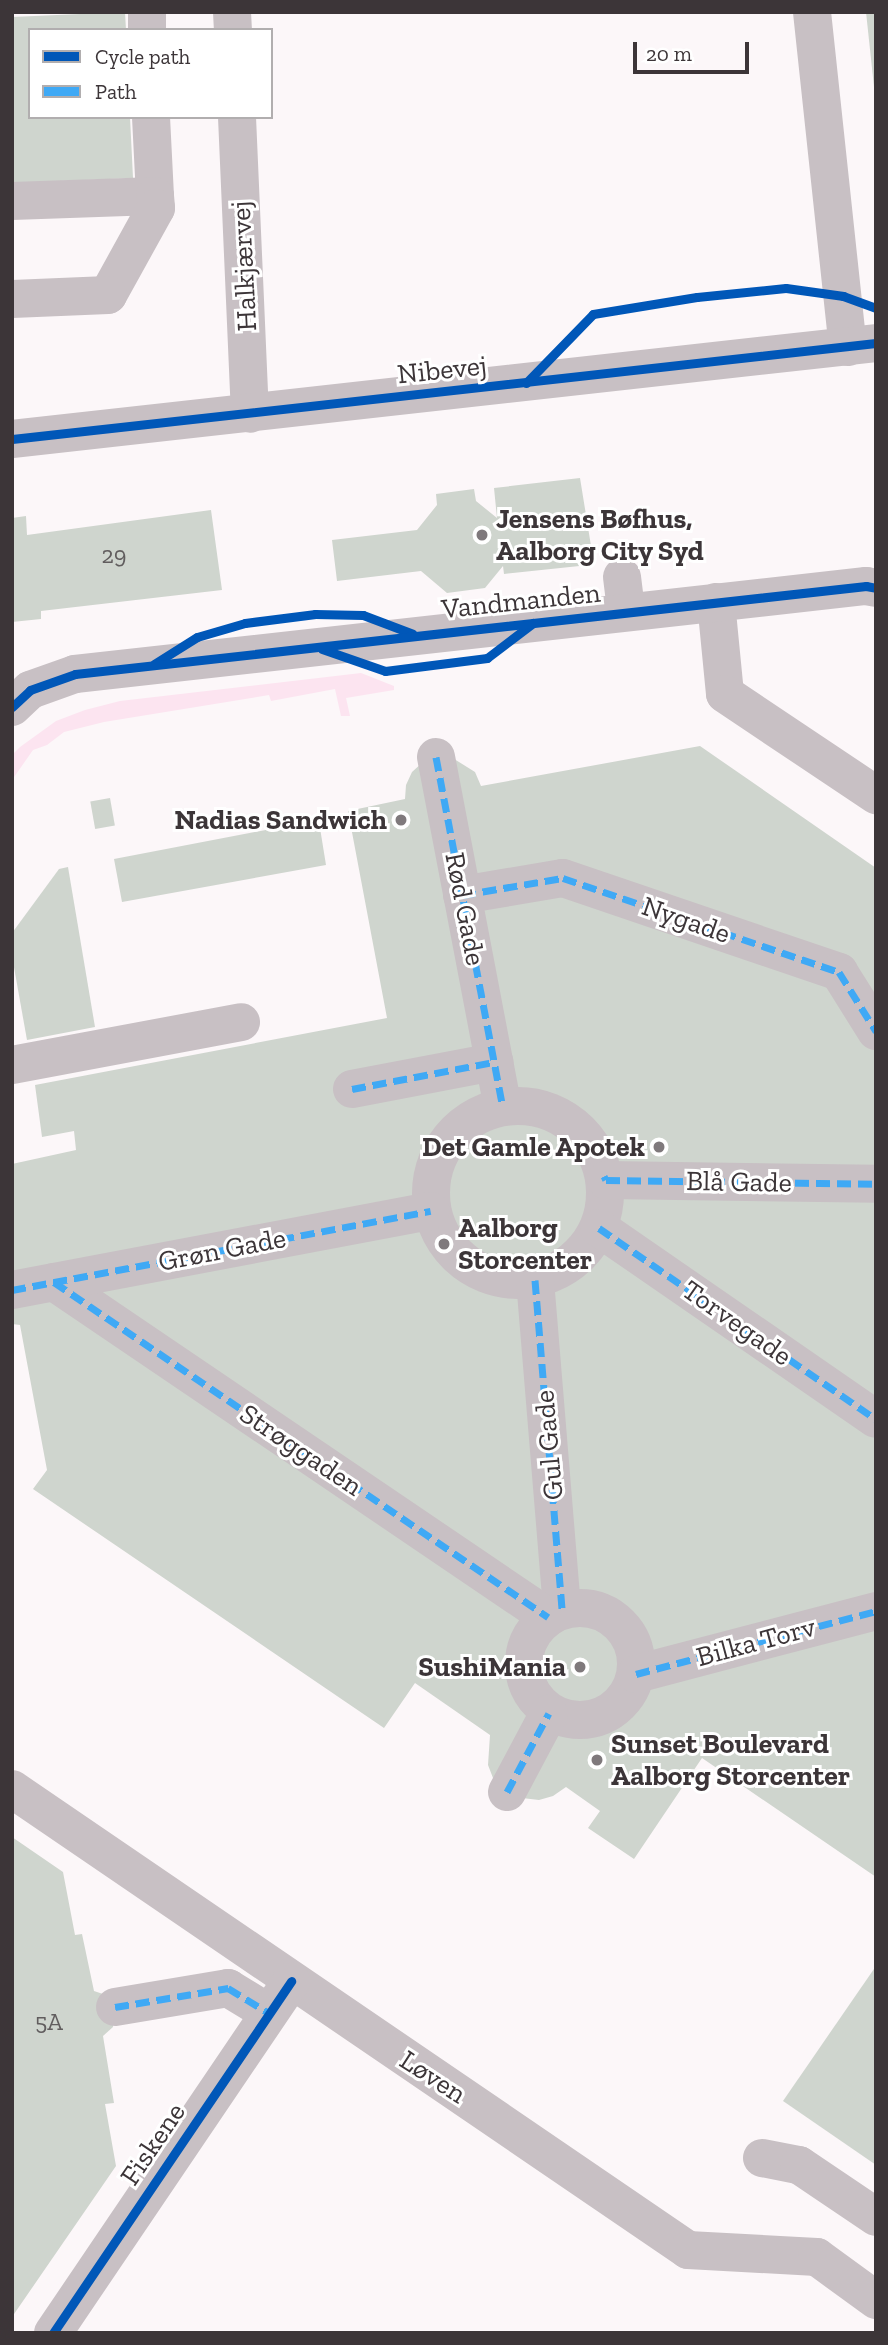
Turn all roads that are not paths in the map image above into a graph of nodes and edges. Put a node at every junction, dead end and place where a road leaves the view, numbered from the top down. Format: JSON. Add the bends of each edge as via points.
{"nodes":[{"id":1,"x":812,"y":12,"type":"edge"},
{"id":2,"x":151,"y":119,"type":"edge"},
{"id":3,"x":237,"y":119,"type":"edge"},
{"id":4,"x":155,"y":196,"type":"junction"},
{"id":5,"x":12,"y":201,"type":"edge"},
{"id":6,"x":12,"y":299,"type":"edge"},
{"id":7,"x":862,"y":345,"type":"edge"},
{"id":8,"x":250,"y":414,"type":"junction"},
{"id":9,"x":12,"y":439,"type":"edge"},
{"id":10,"x":876,"y":587,"type":"edge"},
{"id":11,"x":716,"y":603,"type":"junction"},
{"id":12,"x":12,"y":707,"type":"edge"},
{"id":13,"x":436,"y":757,"type":"dead end"},
{"id":14,"x":876,"y":795,"type":"edge"},
{"id":15,"x":462,"y":895,"type":"junction"},
{"id":16,"x":241,"y":1022,"type":"dead end"},
{"id":17,"x":876,"y":1031,"type":"edge"},
{"id":18,"x":494,"y":1062,"type":"junction"},
{"id":19,"x":12,"y":1065,"type":"edge"},
{"id":20,"x":352,"y":1088,"type":"dead end"},
{"id":21,"x":503,"y":1107,"type":"junction"},
{"id":22,"x":604,"y":1176,"type":"junction"},
{"id":23,"x":876,"y":1184,"type":"edge"},
{"id":24,"x":431,"y":1211,"type":"junction"},
{"id":25,"x":598,"y":1228,"type":"junction"},
{"id":26,"x":535,"y":1280,"type":"junction"},
{"id":27,"x":54,"y":1282,"type":"junction"},
{"id":28,"x":12,"y":1290,"type":"edge"},
{"id":29,"x":876,"y":1419,"type":"edge"},
{"id":30,"x":876,"y":1611,"type":"edge"},
{"id":31,"x":555,"y":1614,"type":"junction"},
{"id":32,"x":636,"y":1674,"type":"junction"},
{"id":33,"x":549,"y":1713,"type":"junction"},
{"id":34,"x":12,"y":1789,"type":"edge"},
{"id":35,"x":507,"y":1792,"type":"dead end"},
{"id":36,"x":291,"y":1981,"type":"junction"},
{"id":37,"x":115,"y":2007,"type":"dead end"},
{"id":38,"x":269,"y":2013,"type":"junction"},
{"id":39,"x":762,"y":2158,"type":"dead end"},
{"id":40,"x":876,"y":2217,"type":"edge"},
{"id":41,"x":876,"y":2300,"type":"edge"},
{"id":42,"x":53,"y":2333,"type":"edge"}],
"edges":[{"from":1,"to":7,"type":"street"},
{"from":2,"to":4,"type":"street"},
{"from":3,"to":8,"type":"street","name":"Halkjærvej"},
{"from":4,"to":5,"type":"street"},
{"from":4,"to":6,"type":"street","via":[[156,208],[108,295]]},
{"from":7,"to":8,"type":"street","name":"Nibevej"},
{"from":8,"to":9,"type":"street","name":"Nibevej"},
{"from":10,"to":11,"type":"street","name":"Vandmanden"},
{"from":11,"to":12,"type":"street","name":"Vandmanden","via":[[624,594],[75,674],[30,690]]},
{"from":11,"to":14,"type":"street","via":[[725,694]]},
{"from":13,"to":15,"type":"street","name":"Rød Gade"},
{"from":15,"to":17,"type":"street","name":"Nygade","via":[[564,878],[839,972]]},
{"from":15,"to":18,"type":"street","name":"Rød Gade"},
{"from":16,"to":19,"type":"street"},
{"from":18,"to":20,"type":"street"},
{"from":18,"to":21,"type":"street","name":"Rød Gade"},
{"from":21,"to":22,"type":"street","via":[[530,1107],[556,1114],[578,1129],[594,1150]]},
{"from":21,"to":24,"type":"street","via":[[476,1116],[454,1133],[438,1156]]},
{"from":22,"to":23,"type":"street","name":"Blå Gade","via":[[606,1180]]},
{"from":22,"to":25,"type":"street","via":[[605,1202]]},
{"from":24,"to":26,"type":"street","via":[[441,1236],[458,1258],[481,1273],[508,1281]]},
{"from":24,"to":27,"type":"street","name":"Grøn Gade"},
{"from":25,"to":26,"type":"street","via":[[583,1252],[561,1269]]},
{"from":25,"to":29,"type":"street","name":"Torvegade"},
{"from":26,"to":31,"type":"street","name":"Gul Gade"},
{"from":27,"to":28,"type":"street","name":"Grøn Gade"},
{"from":27,"to":31,"type":"street","name":"Strøggaden"},
{"from":30,"to":32,"type":"street","name":"Bilka Torv"},
{"from":31,"to":32,"type":"street","via":[[582,1607],[617,1621],[632,1645]]},
{"from":31,"to":33,"type":"street","via":[[534,1630],[523,1665],[535,1701]]},
{"from":32,"to":33,"type":"street","via":[[619,1706],[603,1716],[567,1720]]},
{"from":33,"to":35,"type":"street"},
{"from":34,"to":36,"type":"street","name":"Løven"},
{"from":36,"to":38,"type":"street","name":"Fiskene"},
{"from":36,"to":41,"type":"street","name":"Løven","via":[[688,2250],[817,2258]]},
{"from":37,"to":38,"type":"street","via":[[228,1988]]},
{"from":38,"to":42,"type":"street","name":"Fiskene"},
{"from":39,"to":40,"type":"street","via":[[799,2165]]}]}
